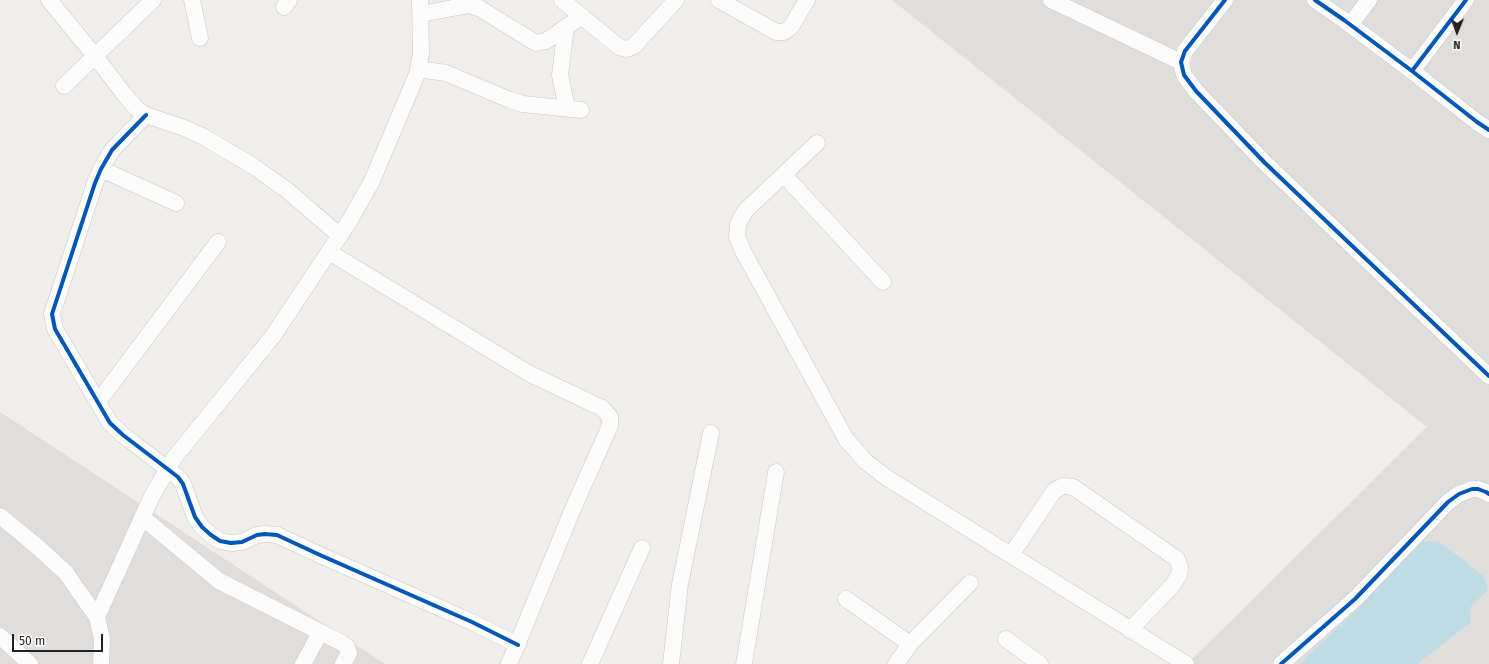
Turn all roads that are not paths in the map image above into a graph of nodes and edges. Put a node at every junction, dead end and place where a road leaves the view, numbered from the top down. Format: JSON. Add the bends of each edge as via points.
{"nodes":[{"id":1,"x":153,"y":0,"type":"edge"},
{"id":2,"x":192,"y":0,"type":"edge"},
{"id":3,"x":676,"y":0,"type":"edge"},
{"id":4,"x":719,"y":0,"type":"edge"},
{"id":5,"x":807,"y":0,"type":"edge"},
{"id":6,"x":1051,"y":0,"type":"edge"},
{"id":7,"x":1225,"y":0,"type":"edge"},
{"id":8,"x":1315,"y":0,"type":"edge"},
{"id":9,"x":1368,"y":0,"type":"edge"},
{"id":10,"x":1466,"y":0,"type":"edge"},
{"id":11,"x":52,"y":1,"type":"edge"},
{"id":12,"x":573,"y":6,"type":"edge"},
{"id":13,"x":420,"y":7,"type":"edge"},
{"id":14,"x":1350,"y":24,"type":"junction"},
{"id":15,"x":566,"y":28,"type":"junction"},
{"id":16,"x":200,"y":38,"type":"dead end"},
{"id":17,"x":95,"y":56,"type":"junction"},
{"id":18,"x":1181,"y":62,"type":"junction"},
{"id":19,"x":418,"y":69,"type":"junction"},
{"id":20,"x":1412,"y":71,"type":"junction"},
{"id":21,"x":64,"y":86,"type":"dead end"},
{"id":22,"x":146,"y":115,"type":"junction"},
{"id":23,"x":1489,"y":130,"type":"edge"},
{"id":24,"x":817,"y":143,"type":"dead end"},
{"id":25,"x":101,"y":169,"type":"junction"},
{"id":26,"x":784,"y":175,"type":"junction"},
{"id":27,"x":176,"y":203,"type":"dead end"},
{"id":28,"x":340,"y":236,"type":"junction"},
{"id":29,"x":218,"y":242,"type":"dead end"},
{"id":30,"x":329,"y":252,"type":"junction"},
{"id":31,"x":884,"y":282,"type":"dead end"},
{"id":32,"x":1489,"y":376,"type":"edge"},
{"id":33,"x":98,"y":402,"type":"junction"},
{"id":34,"x":711,"y":433,"type":"dead end"},
{"id":35,"x":168,"y":469,"type":"junction"},
{"id":36,"x":776,"y":472,"type":"dead end"},
{"id":37,"x":1489,"y":494,"type":"edge"},
{"id":38,"x":0,"y":516,"type":"edge"},
{"id":39,"x":142,"y":517,"type":"junction"},
{"id":40,"x":642,"y":548,"type":"dead end"},
{"id":41,"x":1011,"y":555,"type":"junction"},
{"id":42,"x":970,"y":583,"type":"dead end"},
{"id":43,"x":846,"y":599,"type":"dead end"},
{"id":44,"x":97,"y":618,"type":"junction"},
{"id":45,"x":1130,"y":630,"type":"junction"},
{"id":46,"x":320,"y":633,"type":"junction"},
{"id":47,"x":0,"y":636,"type":"edge"},
{"id":48,"x":1006,"y":639,"type":"dead end"},
{"id":49,"x":910,"y":644,"type":"junction"},
{"id":50,"x":518,"y":645,"type":"junction"},
{"id":51,"x":30,"y":664,"type":"edge"},
{"id":52,"x":101,"y":664,"type":"edge"},
{"id":53,"x":303,"y":664,"type":"edge"},
{"id":54,"x":343,"y":664,"type":"edge"},
{"id":55,"x":509,"y":664,"type":"edge"},
{"id":56,"x":590,"y":664,"type":"edge"},
{"id":57,"x":671,"y":664,"type":"edge"},
{"id":58,"x":744,"y":664,"type":"edge"},
{"id":59,"x":896,"y":664,"type":"edge"},
{"id":60,"x":1040,"y":664,"type":"edge"},
{"id":61,"x":1186,"y":664,"type":"edge"},
{"id":62,"x":1281,"y":664,"type":"edge"}],
"edges":[{"from":1,"to":17,"type":"street"},
{"from":2,"to":16,"type":"street"},
{"from":3,"to":12,"type":"street","via":[[634,46],[627,49],[619,47]]},
{"from":4,"to":5,"type":"street","via":[[776,32],[784,32],[791,27]]},
{"from":6,"to":18,"type":"street"},
{"from":7,"to":18,"type":"street","via":[[1192,41]]},
{"from":8,"to":14,"type":"street"},
{"from":9,"to":14,"type":"street"},
{"from":10,"to":20,"type":"street"},
{"from":11,"to":17,"type":"street"},
{"from":12,"to":15,"type":"street"},
{"from":13,"to":15,"type":"street","via":[[469,4],[536,43],[546,41]]},
{"from":13,"to":19,"type":"street","via":[[421,54]]},
{"from":14,"to":20,"type":"street"},
{"from":15,"to":19,"type":"street","via":[[560,75],[574,109],[523,104],[446,73]]},
{"from":17,"to":21,"type":"street"},
{"from":17,"to":22,"type":"street","via":[[136,108]]},
{"from":18,"to":32,"type":"street","via":[[1184,75],[1196,91],[1265,163]]},
{"from":19,"to":28,"type":"street","via":[[380,165]]},
{"from":20,"to":23,"type":"street"},
{"from":22,"to":25,"type":"street","via":[[112,150]]},
{"from":22,"to":28,"type":"street","via":[[192,131],[253,166],[288,191]]},
{"from":24,"to":26,"type":"street"},
{"from":25,"to":27,"type":"street"},
{"from":25,"to":33,"type":"street","via":[[52,314],[55,329]]},
{"from":26,"to":31,"type":"street"},
{"from":26,"to":41,"type":"street","via":[[745,212],[738,224],[737,237],[846,439],[865,461],[887,478]]},
{"from":28,"to":30,"type":"street"},
{"from":29,"to":33,"type":"street"},
{"from":30,"to":35,"type":"street","via":[[273,336],[174,458]]},
{"from":30,"to":50,"type":"street","via":[[530,374],[602,408],[610,418],[610,426],[575,504]]},
{"from":33,"to":35,"type":"street","via":[[110,423],[122,435]]},
{"from":34,"to":57,"type":"street","via":[[680,584]]},
{"from":35,"to":39,"type":"street"},
{"from":35,"to":50,"type":"street","via":[[178,476],[183,484],[202,528],[220,541],[242,542],[257,535],[276,535]]},
{"from":36,"to":58,"type":"street"},
{"from":37,"to":62,"type":"street","via":[[1472,489],[1448,502],[1354,598]]},
{"from":38,"to":44,"type":"street","via":[[66,573]]},
{"from":39,"to":44,"type":"street"},
{"from":39,"to":46,"type":"street","via":[[219,581]]},
{"from":40,"to":56,"type":"street"},
{"from":41,"to":45,"type":"street"},
{"from":41,"to":45,"type":"street","via":[[1054,491],[1063,486],[1072,487],[1177,559],[1180,575]]},
{"from":42,"to":49,"type":"street"},
{"from":43,"to":49,"type":"street"},
{"from":44,"to":52,"type":"street","via":[[102,639]]},
{"from":45,"to":61,"type":"street"},
{"from":46,"to":53,"type":"street"},
{"from":46,"to":54,"type":"street","via":[[347,647],[349,653]]},
{"from":47,"to":51,"type":"street"},
{"from":48,"to":60,"type":"street"},
{"from":49,"to":59,"type":"street"},
{"from":50,"to":55,"type":"street"}]}
